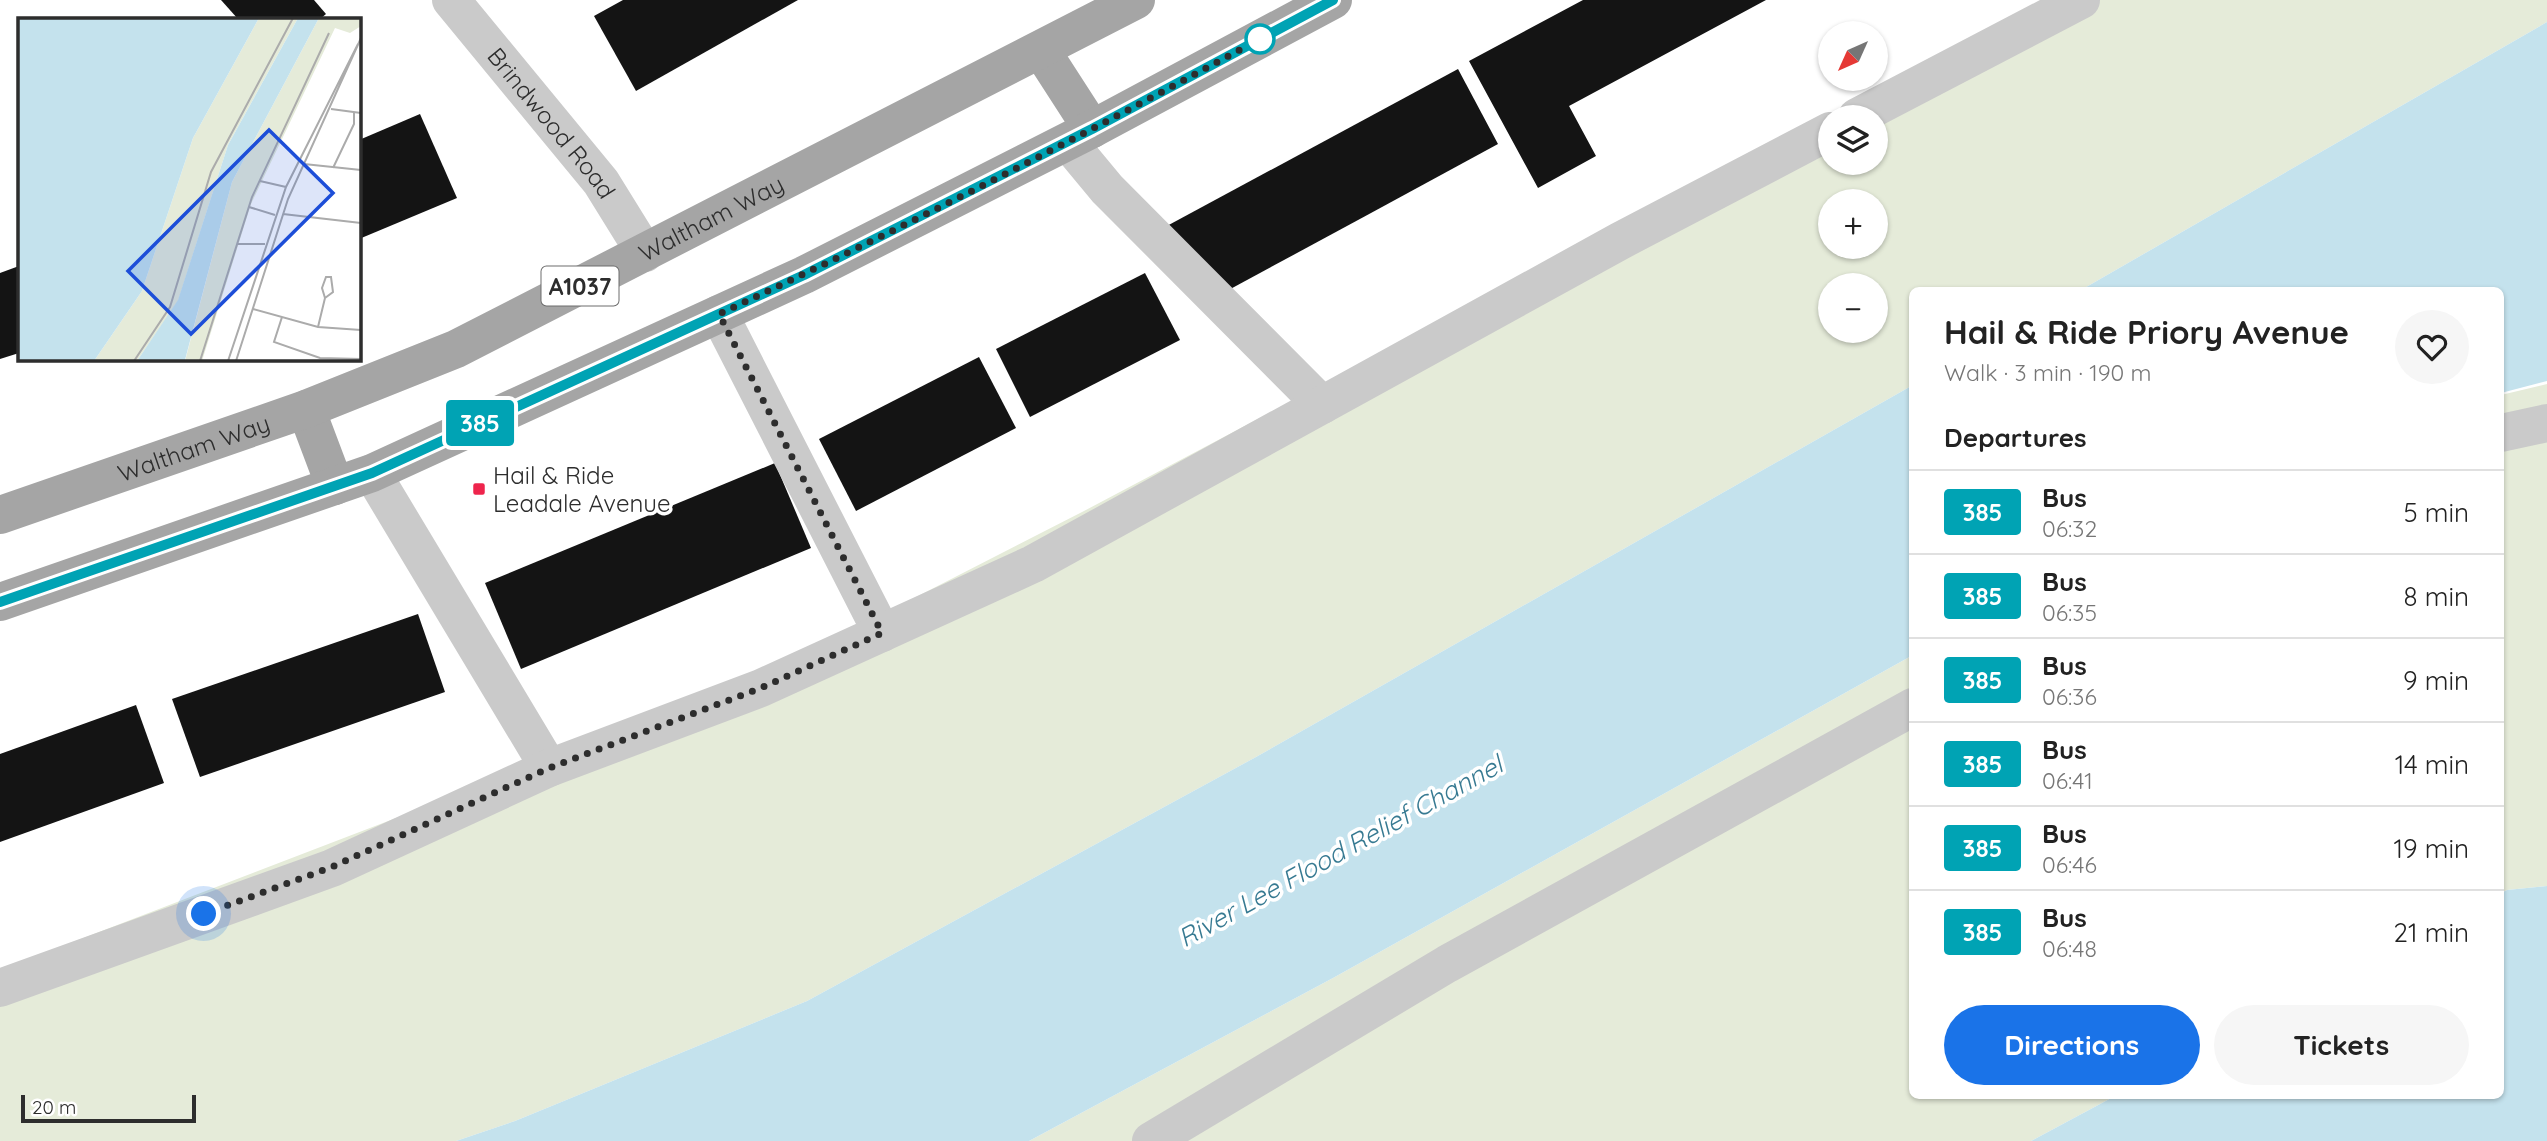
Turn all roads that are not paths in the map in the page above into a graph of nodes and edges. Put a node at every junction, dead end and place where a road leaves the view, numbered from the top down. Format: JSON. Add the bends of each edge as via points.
{"nodes":[{"id":1,"x":451,"y":0,"type":"edge"},
{"id":2,"x":1136,"y":0,"type":"edge"},
{"id":3,"x":1333,"y":0,"type":"edge"},
{"id":4,"x":2081,"y":0,"type":"edge"},
{"id":5,"x":1041,"y":50,"type":"junction"},
{"id":6,"x":1880,"y":105,"type":"edge"},
{"id":7,"x":1080,"y":135,"type":"junction"},
{"id":8,"x":1818,"y":137,"type":"edge"},
{"id":9,"x":645,"y":253,"type":"junction"},
{"id":10,"x":719,"y":314,"type":"junction"},
{"id":11,"x":1322,"y":405,"type":"junction"},
{"id":12,"x":306,"y":409,"type":"junction"},
{"id":13,"x":2547,"y":423,"type":"edge"},
{"id":14,"x":2504,"y":432,"type":"edge"},
{"id":15,"x":372,"y":473,"type":"junction"},
{"id":16,"x":335,"y":486,"type":"junction"},
{"id":17,"x":0,"y":515,"type":"edge"},
{"id":18,"x":0,"y":601,"type":"edge"},
{"id":19,"x":882,"y":633,"type":"junction"},
{"id":20,"x":1909,"y":709,"type":"edge"},
{"id":21,"x":549,"y":768,"type":"junction"},
{"id":22,"x":0,"y":988,"type":"edge"},
{"id":23,"x":1151,"y":1141,"type":"edge"}],
"edges":[{"from":1,"to":9,"type":"street","name":"Brindwood Road","via":[[601,181]]},
{"from":2,"to":5,"type":"main road","name":"Waltham Way","number":"A1037"},
{"from":3,"to":7,"type":"main road"},
{"from":4,"to":6,"type":"street"},
{"from":5,"to":7,"type":"main road"},
{"from":5,"to":9,"type":"main road","name":"Waltham Way","number":"A1037"},
{"from":7,"to":10,"type":"main road"},
{"from":7,"to":11,"type":"street","via":[[1107,189]]},
{"from":8,"to":11,"type":"street"},
{"from":9,"to":12,"type":"main road","name":"Waltham Way","number":"A1037","via":[[456,348]]},
{"from":10,"to":15,"type":"main road"},
{"from":10,"to":19,"type":"street"},
{"from":11,"to":19,"type":"street","via":[[1033,564]]},
{"from":12,"to":16,"type":"main road"},
{"from":12,"to":17,"type":"main road","name":"Waltham Way","number":"A1037"},
{"from":13,"to":14,"type":"street"},
{"from":15,"to":16,"type":"main road"},
{"from":15,"to":21,"type":"street"},
{"from":16,"to":18,"type":"main road"},
{"from":19,"to":21,"type":"street","via":[[761,688]]},
{"from":20,"to":23,"type":"street","via":[[1447,964]]},
{"from":21,"to":22,"type":"street","via":[[332,867]]}]}
